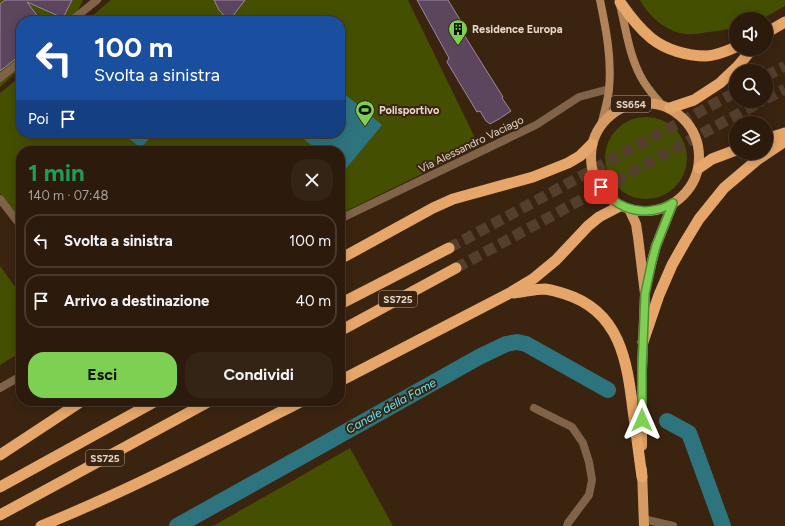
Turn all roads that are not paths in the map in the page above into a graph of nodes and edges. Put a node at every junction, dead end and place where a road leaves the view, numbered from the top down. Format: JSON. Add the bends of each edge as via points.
{"nodes":[{"id":1,"x":97,"y":0,"type":"edge"},
{"id":2,"x":600,"y":0,"type":"edge"},
{"id":3,"x":620,"y":1,"type":"edge"},
{"id":4,"x":77,"y":16,"type":"edge"},
{"id":5,"x":785,"y":22,"type":"edge"},
{"id":6,"x":773,"y":29,"type":"edge"},
{"id":7,"x":729,"y":50,"type":"edge"},
{"id":8,"x":746,"y":56,"type":"edge"},
{"id":9,"x":16,"y":66,"type":"edge"},
{"id":10,"x":0,"y":78,"type":"edge"},
{"id":11,"x":609,"y":88,"type":"junction"},
{"id":12,"x":665,"y":106,"type":"junction"},
{"id":13,"x":601,"y":125,"type":"junction"},
{"id":14,"x":785,"y":133,"type":"edge"},
{"id":15,"x":773,"y":137,"type":"edge"},
{"id":16,"x":785,"y":141,"type":"edge"},
{"id":17,"x":592,"y":144,"type":"junction"},
{"id":18,"x":729,"y":153,"type":"edge"},
{"id":19,"x":699,"y":168,"type":"junction"},
{"id":20,"x":0,"y":199,"type":"edge"},
{"id":21,"x":673,"y":203,"type":"junction"},
{"id":22,"x":625,"y":207,"type":"junction"},
{"id":23,"x":345,"y":217,"type":"edge"},
{"id":24,"x":16,"y":220,"type":"edge"},
{"id":25,"x":449,"y":248,"type":"tunnel mouth"},
{"id":26,"x":345,"y":256,"type":"edge"},
{"id":27,"x":456,"y":268,"type":"tunnel mouth"},
{"id":28,"x":508,"y":294,"type":"junction"},
{"id":29,"x":645,"y":294,"type":"junction"},
{"id":30,"x":345,"y":301,"type":"edge"},
{"id":31,"x":345,"y":328,"type":"edge"},
{"id":32,"x":643,"y":342,"type":"junction"},
{"id":33,"x":345,"y":378,"type":"edge"},
{"id":34,"x":16,"y":379,"type":"edge"},
{"id":35,"x":0,"y":388,"type":"edge"},
{"id":36,"x":74,"y":406,"type":"edge"},
{"id":37,"x":147,"y":406,"type":"edge"},
{"id":38,"x":201,"y":406,"type":"edge"},
{"id":39,"x":292,"y":406,"type":"edge"},
{"id":40,"x":534,"y":408,"type":"dead end"},
{"id":41,"x":0,"y":455,"type":"edge"},
{"id":42,"x":642,"y":477,"type":"junction"},
{"id":43,"x":0,"y":487,"type":"edge"},
{"id":44,"x":0,"y":515,"type":"edge"},
{"id":45,"x":644,"y":522,"type":"edge"},
{"id":46,"x":40,"y":526,"type":"edge"},
{"id":47,"x":567,"y":526,"type":"edge"},
{"id":48,"x":673,"y":526,"type":"edge"}],
"edges":[{"from":1,"to":4,"type":"street"},
{"from":2,"to":11,"type":"main road","number":"SS654","via":[[609,56]]},
{"from":3,"to":7,"type":"highway","via":[[635,22],[664,47],[691,55],[707,56]]},
{"from":3,"to":12,"type":"main road","number":"SS654","via":[[635,65],[650,91]]},
{"from":5,"to":6,"type":"highway"},
{"from":8,"to":12,"type":"highway","via":[[720,83],[694,100],[682,105]]},
{"from":9,"to":10,"type":"street"},
{"from":11,"to":13,"type":"main road","number":"SS654"},
{"from":11,"to":23,"type":"street","name":"Via Alessandro Vaciago","via":[[579,97],[536,125]]},
{"from":12,"to":13,"type":"main road","number":"SS654","via":[[648,102],[634,103],[616,111]]},
{"from":12,"to":19,"type":"main road","number":"SS654","via":[[684,118],[694,133],[699,150]]},
{"from":13,"to":17,"type":"main road","number":"SS654"},
{"from":14,"to":15,"type":"highway"},
{"from":16,"to":32,"type":"highway","via":[[757,160],[724,188],[700,219],[672,265]]},
{"from":17,"to":22,"type":"main road","number":"SS654","via":[[591,162],[596,180],[606,195]]},
{"from":17,"to":26,"type":"highway","via":[[568,163],[533,177],[453,199],[433,208]]},
{"from":18,"to":19,"type":"highway","via":[[712,159]]},
{"from":19,"to":21,"type":"main road","number":"SS654","via":[[694,182],[685,194]]},
{"from":20,"to":24,"type":"street"},
{"from":21,"to":22,"type":"main road","number":"SS654","via":[[659,209],[644,211]]},
{"from":21,"to":29,"type":"main road","number":"SS654","via":[[654,254]]},
{"from":22,"to":28,"type":"highway","via":[[599,217],[556,260],[533,279]]},
{"from":22,"to":29,"type":"main road","number":"SS654","via":[[636,224]]},
{"from":25,"to":30,"type":"highway","number":"SS725"},
{"from":27,"to":31,"type":"highway","number":"SS725"},
{"from":28,"to":33,"type":"highway"},
{"from":28,"to":42,"type":"highway","via":[[545,289],[573,297],[601,315],[618,340],[624,355]]},
{"from":29,"to":32,"type":"main road","number":"SS654"},
{"from":32,"to":42,"type":"main road","number":"SS654"},
{"from":34,"to":35,"type":"street"},
{"from":36,"to":41,"type":"highway"},
{"from":37,"to":43,"type":"highway","number":"SS725"},
{"from":38,"to":44,"type":"highway","number":"SS725"},
{"from":39,"to":46,"type":"highway","via":[[82,509]]},
{"from":40,"to":47,"type":"street","via":[[572,426],[583,443],[589,462],[592,480],[589,495]]},
{"from":42,"to":45,"type":"main road","number":"SS654"},
{"from":45,"to":48,"type":"street"}]}
